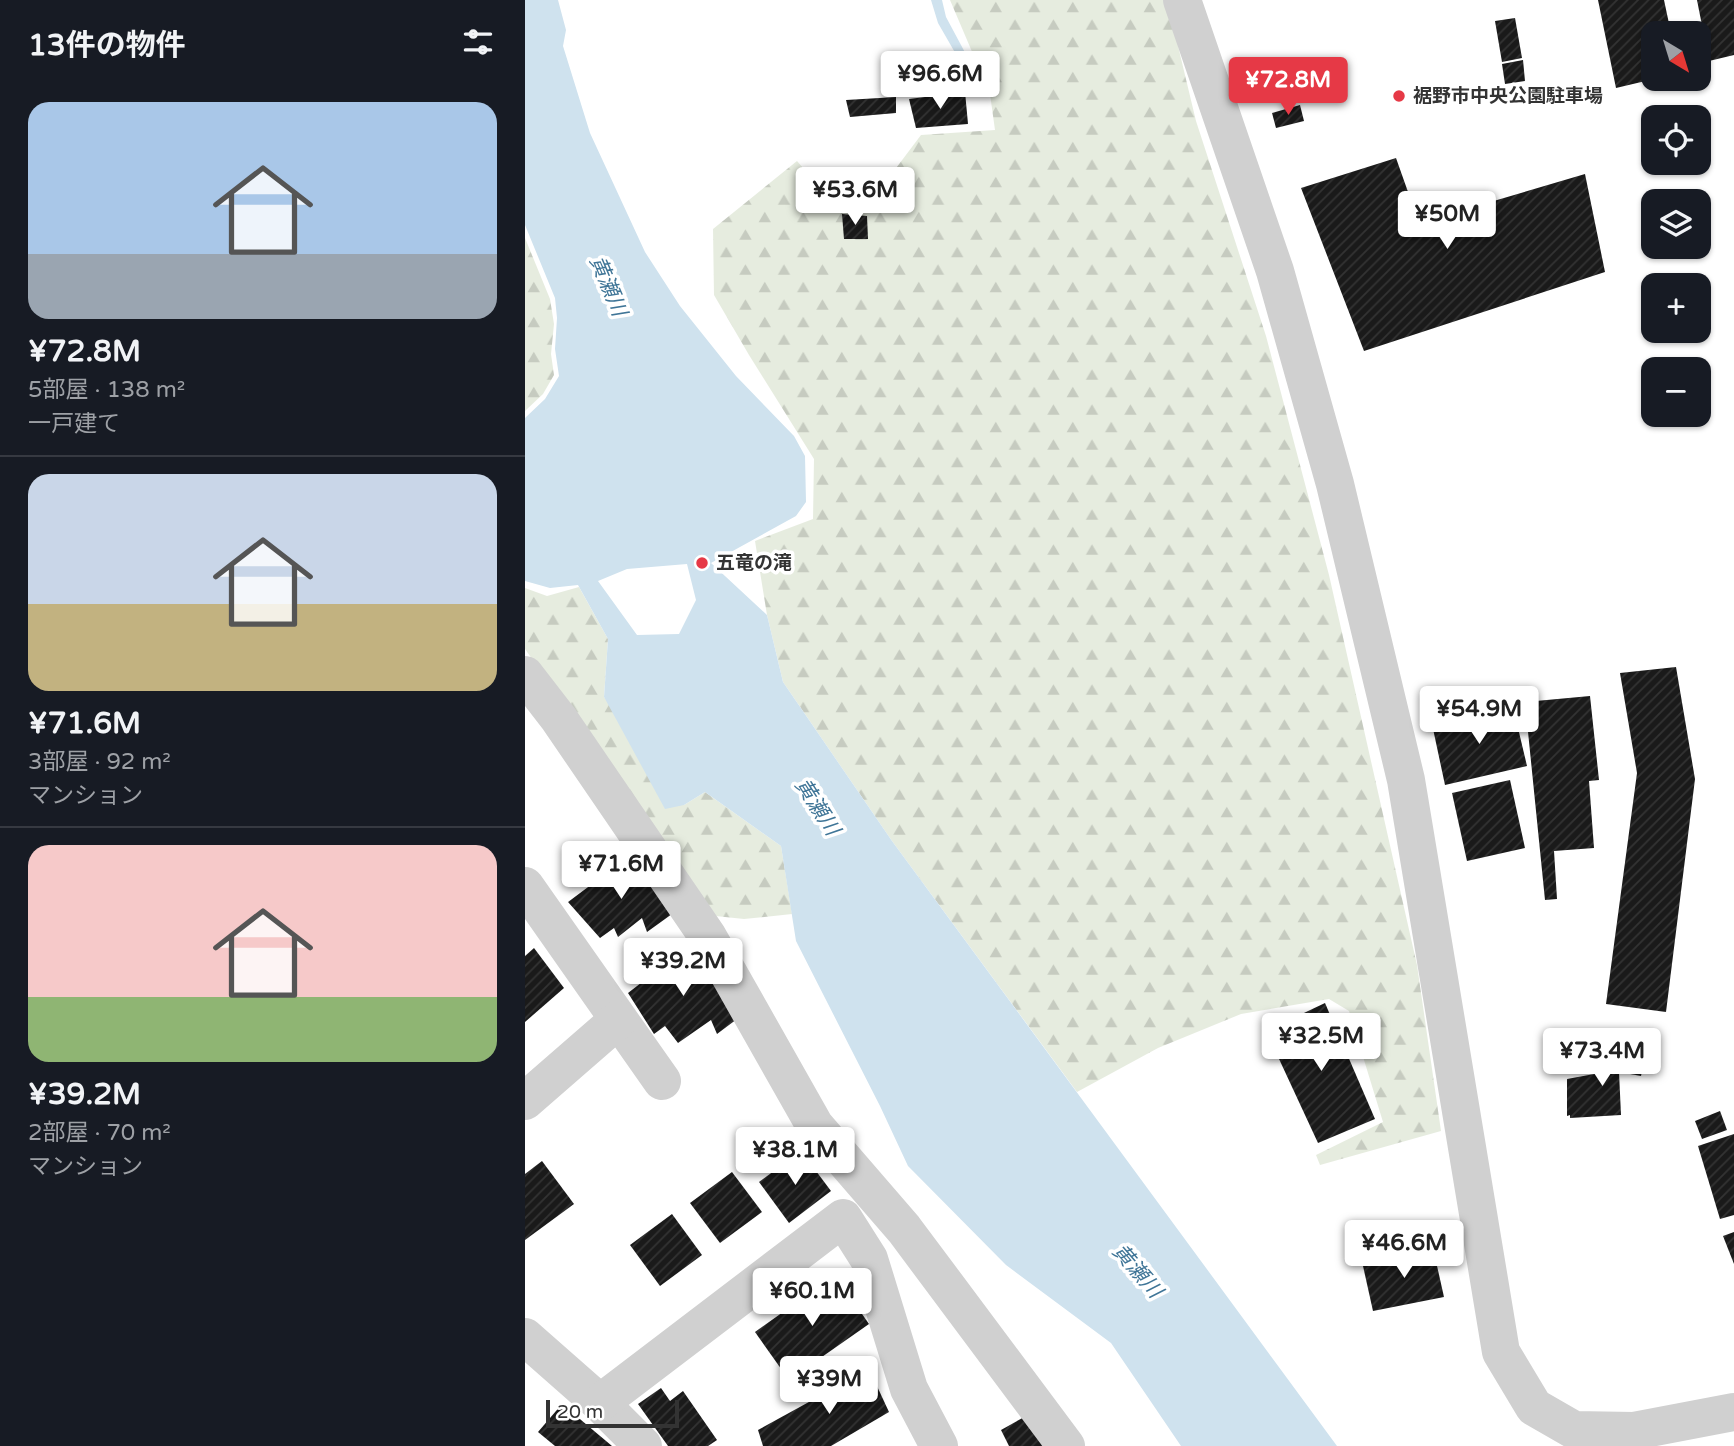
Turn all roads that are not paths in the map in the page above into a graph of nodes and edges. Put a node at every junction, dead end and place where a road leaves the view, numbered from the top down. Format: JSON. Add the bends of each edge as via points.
{"nodes":[{"id":1,"x":1182,"y":0,"type":"edge"},
{"id":2,"x":525,"y":675,"type":"edge"},
{"id":3,"x":525,"y":886,"type":"edge"},
{"id":4,"x":618,"y":1020,"type":"junction"},
{"id":5,"x":662,"y":1081,"type":"dead end"},
{"id":6,"x":525,"y":1101,"type":"edge"},
{"id":7,"x":842,"y":1156,"type":"junction"},
{"id":8,"x":843,"y":1218,"type":"junction"},
{"id":9,"x":525,"y":1337,"type":"edge"},
{"id":10,"x":600,"y":1403,"type":"junction"},
{"id":11,"x":1734,"y":1412,"type":"edge"},
{"id":12,"x":1680,"y":1434,"type":"edge"},
{"id":13,"x":643,"y":1446,"type":"edge"},
{"id":14,"x":939,"y":1446,"type":"edge"},
{"id":15,"x":1066,"y":1446,"type":"edge"}],
"edges":[{"from":1,"to":12,"type":"street","via":[[1282,298],[1335,484],[1406,780],[1501,1352],[1534,1407],[1574,1430]]},
{"from":2,"to":7,"type":"street","via":[[708,937],[815,1126]]},
{"from":3,"to":4,"type":"street"},
{"from":4,"to":5,"type":"street"},
{"from":4,"to":6,"type":"street"},
{"from":7,"to":8,"type":"street"},
{"from":7,"to":15,"type":"street","via":[[904,1228]]},
{"from":8,"to":10,"type":"street"},
{"from":8,"to":14,"type":"street","via":[[869,1259],[909,1390]]},
{"from":9,"to":10,"type":"street"},
{"from":10,"to":13,"type":"street"},
{"from":11,"to":12,"type":"street"}]}
